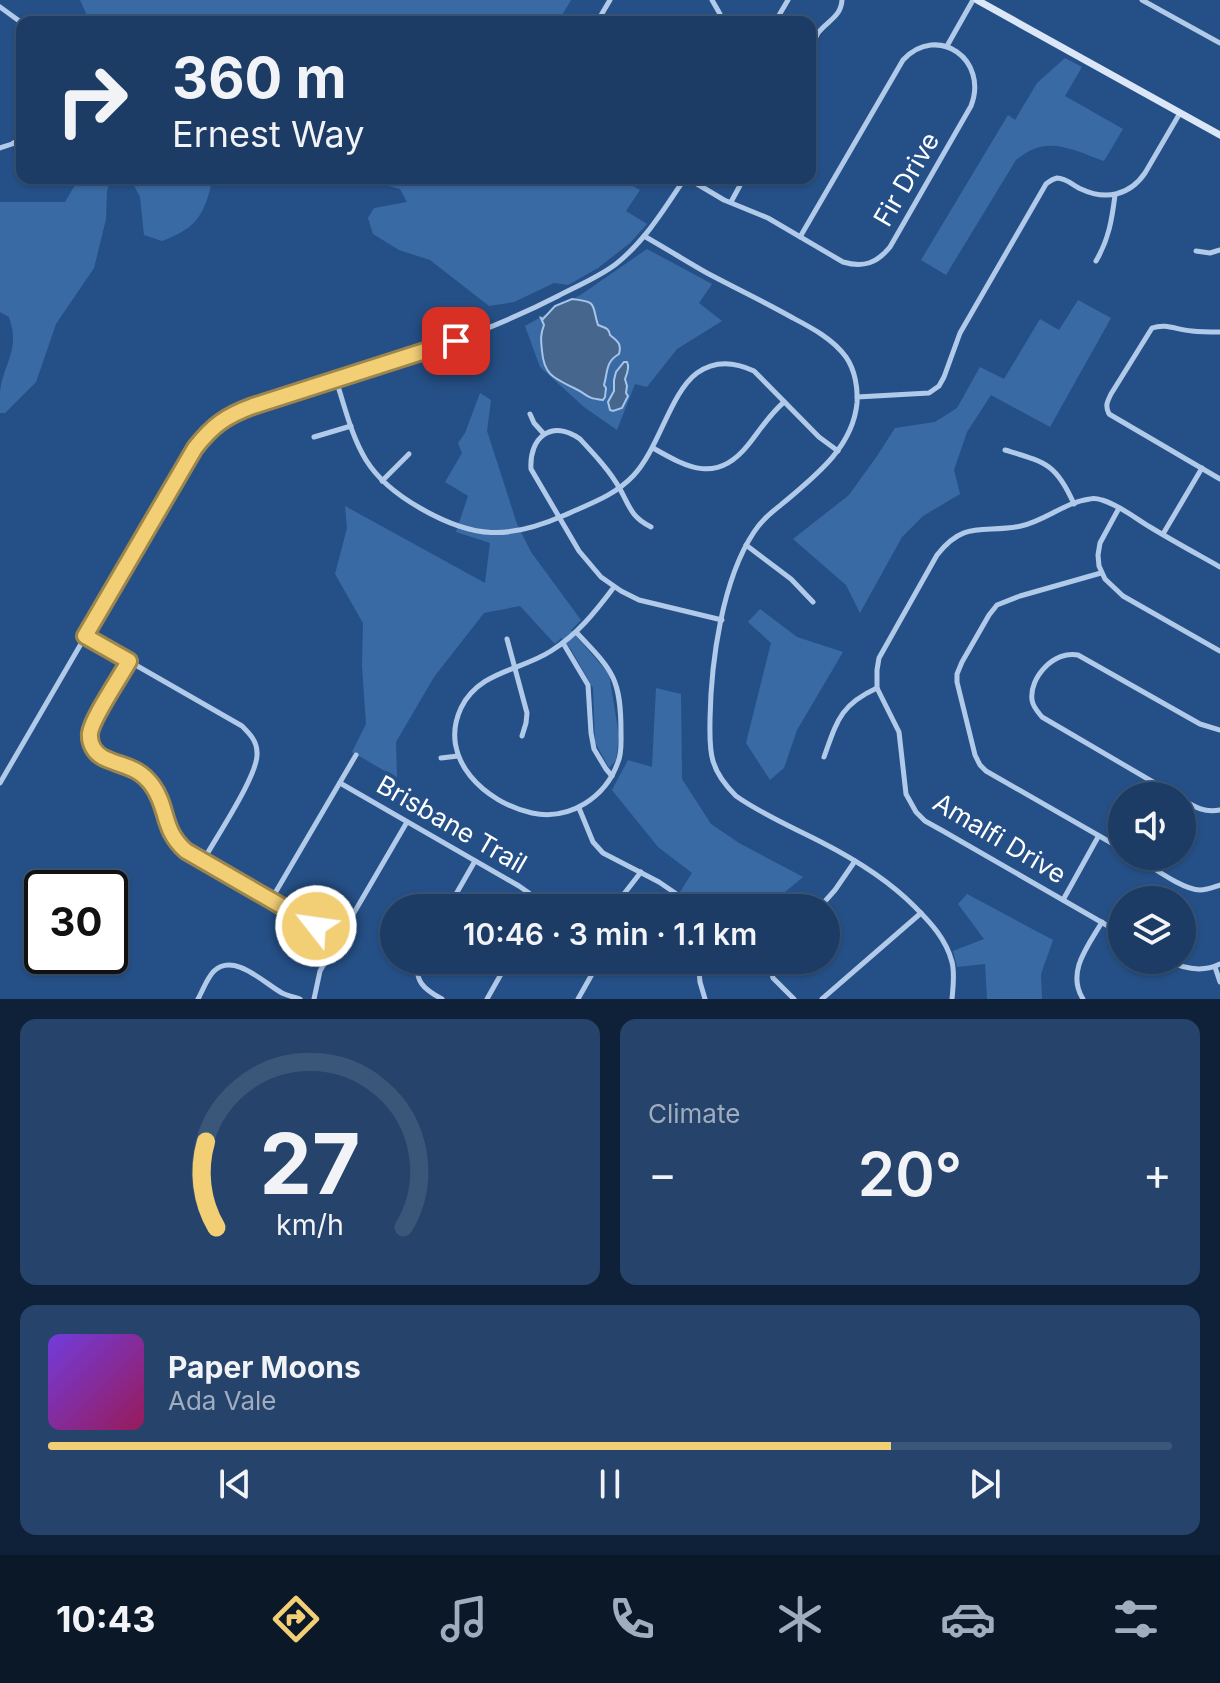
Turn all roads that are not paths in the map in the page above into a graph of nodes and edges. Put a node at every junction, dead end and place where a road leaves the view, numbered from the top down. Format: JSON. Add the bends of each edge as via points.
{"nodes":[{"id":1,"x":842,"y":0,"type":"edge"},
{"id":2,"x":975,"y":0,"type":"edge"},
{"id":3,"x":1142,"y":0,"type":"edge"},
{"id":4,"x":816,"y":35,"type":"edge"},
{"id":5,"x":1220,"y":43,"type":"edge"},
{"id":6,"x":947,"y":46,"type":"junction"},
{"id":7,"x":1180,"y":113,"type":"junction"},
{"id":8,"x":1220,"y":123,"type":"edge"},
{"id":9,"x":1217,"y":134,"type":"edge"},
{"id":10,"x":682,"y":184,"type":"edge"},
{"id":11,"x":696,"y":184,"type":"edge"},
{"id":12,"x":741,"y":184,"type":"edge"},
{"id":13,"x":1115,"y":195,"type":"junction"},
{"id":14,"x":731,"y":202,"type":"junction"},
{"id":15,"x":644,"y":236,"type":"junction"},
{"id":16,"x":800,"y":237,"type":"junction"},
{"id":17,"x":1220,"y":250,"type":"edge"},
{"id":18,"x":1196,"y":251,"type":"dead end"},
{"id":19,"x":1096,"y":261,"type":"dead end"},
{"id":20,"x":1220,"y":332,"type":"edge"},
{"id":21,"x":336,"y":380,"type":"junction"},
{"id":22,"x":857,"y":397,"type":"junction"},
{"id":23,"x":784,"y":402,"type":"junction"},
{"id":24,"x":530,"y":414,"type":"dead end"},
{"id":25,"x":351,"y":426,"type":"junction"},
{"id":26,"x":544,"y":434,"type":"junction"},
{"id":27,"x":314,"y":437,"type":"dead end"},
{"id":28,"x":653,"y":448,"type":"junction"},
{"id":29,"x":1005,"y":450,"type":"dead end"},
{"id":30,"x":838,"y":451,"type":"junction"},
{"id":31,"x":409,"y":454,"type":"dead end"},
{"id":32,"x":1202,"y":468,"type":"junction"},
{"id":33,"x":1220,"y":479,"type":"edge"},
{"id":34,"x":382,"y":481,"type":"junction"},
{"id":35,"x":620,"y":488,"type":"junction"},
{"id":36,"x":1074,"y":504,"type":"junction"},
{"id":37,"x":1119,"y":508,"type":"junction"},
{"id":38,"x":559,"y":517,"type":"junction"},
{"id":39,"x":651,"y":527,"type":"dead end"},
{"id":40,"x":1163,"y":534,"type":"junction"},
{"id":41,"x":746,"y":545,"type":"junction"},
{"id":42,"x":1220,"y":567,"type":"edge"},
{"id":43,"x":1101,"y":573,"type":"junction"},
{"id":44,"x":614,"y":587,"type":"junction"},
{"id":45,"x":813,"y":602,"type":"dead end"},
{"id":46,"x":722,"y":620,"type":"junction"},
{"id":47,"x":576,"y":632,"type":"junction"},
{"id":48,"x":85,"y":636,"type":"junction"},
{"id":49,"x":507,"y":639,"type":"dead end"},
{"id":50,"x":563,"y":643,"type":"junction"},
{"id":51,"x":1220,"y":651,"type":"edge"},
{"id":52,"x":129,"y":661,"type":"junction"},
{"id":53,"x":514,"y":667,"type":"junction"},
{"id":54,"x":877,"y":688,"type":"junction"},
{"id":55,"x":1220,"y":730,"type":"edge"},
{"id":56,"x":522,"y":736,"type":"dead end"},
{"id":57,"x":356,"y":755,"type":"dead end"},
{"id":58,"x":458,"y":756,"type":"junction"},
{"id":59,"x":824,"y":757,"type":"dead end"},
{"id":60,"x":441,"y":758,"type":"dead end"},
{"id":61,"x":612,"y":776,"type":"junction"},
{"id":62,"x":1153,"y":782,"type":"edge"},
{"id":63,"x":0,"y":783,"type":"edge"},
{"id":64,"x":340,"y":783,"type":"junction"},
{"id":65,"x":1196,"y":807,"type":"edge"},
{"id":66,"x":579,"y":808,"type":"junction"},
{"id":67,"x":1220,"y":810,"type":"edge"},
{"id":68,"x":407,"y":822,"type":"junction"},
{"id":69,"x":1098,"y":837,"type":"junction"},
{"id":70,"x":1108,"y":842,"type":"edge"},
{"id":71,"x":203,"y":861,"type":"junction"},
{"id":72,"x":475,"y":861,"type":"junction"},
{"id":73,"x":855,"y":861,"type":"junction"},
{"id":74,"x":1158,"y":870,"type":"edge"},
{"id":75,"x":641,"y":872,"type":"junction"},
{"id":76,"x":1220,"y":885,"type":"edge"},
{"id":77,"x":456,"y":894,"type":"edge"},
{"id":78,"x":529,"y":894,"type":"edge"},
{"id":79,"x":624,"y":894,"type":"edge"},
{"id":80,"x":676,"y":894,"type":"edge"},
{"id":81,"x":831,"y":894,"type":"edge"},
{"id":82,"x":271,"y":900,"type":"junction"},
{"id":83,"x":1063,"y":900,"type":"junction"},
{"id":84,"x":921,"y":913,"type":"junction"},
{"id":85,"x":1102,"y":922,"type":"junction"},
{"id":86,"x":1108,"y":926,"type":"edge"},
{"id":87,"x":339,"y":939,"type":"junction"},
{"id":88,"x":1217,"y":965,"type":"edge"},
{"id":89,"x":1196,"y":969,"type":"edge"},
{"id":90,"x":417,"y":974,"type":"edge"},
{"id":91,"x":501,"y":974,"type":"edge"},
{"id":92,"x":592,"y":974,"type":"edge"},
{"id":93,"x":699,"y":974,"type":"edge"},
{"id":94,"x":772,"y":974,"type":"edge"},
{"id":95,"x":1220,"y":982,"type":"edge"},
{"id":96,"x":198,"y":999,"type":"edge"},
{"id":97,"x":300,"y":999,"type":"edge"},
{"id":98,"x":314,"y":999,"type":"edge"},
{"id":99,"x":442,"y":999,"type":"edge"},
{"id":100,"x":487,"y":999,"type":"edge"},
{"id":101,"x":578,"y":999,"type":"edge"},
{"id":102,"x":705,"y":999,"type":"edge"},
{"id":103,"x":794,"y":999,"type":"edge"},
{"id":104,"x":822,"y":999,"type":"edge"},
{"id":105,"x":952,"y":999,"type":"edge"},
{"id":106,"x":1083,"y":999,"type":"edge"}],
"edges":[{"from":1,"to":4,"type":"street","via":[[838,15]]},
{"from":2,"to":6,"type":"street"},
{"from":2,"to":7,"type":"street"},
{"from":3,"to":5,"type":"street"},
{"from":6,"to":16,"type":"street","via":[[926,46],[903,60]]},
{"from":6,"to":16,"type":"street","name":"Fir Drive","via":[[971,66],[975,96],[890,247],[879,259],[856,265]]},
{"from":7,"to":9,"type":"street"},
{"from":7,"to":13,"type":"street","via":[[1139,182]]},
{"from":8,"to":9,"type":"street"},
{"from":10,"to":15,"type":"street"},
{"from":11,"to":14,"type":"street"},
{"from":12,"to":14,"type":"street"},
{"from":13,"to":19,"type":"street","via":[[1110,229]]},
{"from":13,"to":22,"type":"street","via":[[1098,196],[1059,178],[1048,183],[960,333],[939,386],[917,395]]},
{"from":14,"to":16,"type":"street"},
{"from":15,"to":21,"type":"street","via":[[601,274],[505,323]]},
{"from":15,"to":22,"type":"street","via":[[834,344],[851,365]]},
{"from":17,"to":18,"type":"street"},
{"from":20,"to":32,"type":"street","via":[[1152,328],[1106,404],[1109,414]]},
{"from":21,"to":25,"type":"street"},
{"from":21,"to":48,"type":"street","via":[[235,413],[208,431]]},
{"from":22,"to":30,"type":"street","via":[[853,426]]},
{"from":23,"to":28,"type":"street","via":[[737,457],[718,467],[691,468]]},
{"from":23,"to":28,"type":"street","via":[[743,365],[710,366],[682,390]]},
{"from":23,"to":30,"type":"street"},
{"from":24,"to":26,"type":"street"},
{"from":25,"to":27,"type":"street"},
{"from":25,"to":34,"type":"street"},
{"from":26,"to":35,"type":"street","via":[[572,433]]},
{"from":26,"to":38,"type":"street","via":[[533,448],[531,469]]},
{"from":28,"to":35,"type":"street"},
{"from":29,"to":36,"type":"street","via":[[1048,465],[1066,484]]},
{"from":30,"to":41,"type":"street","via":[[765,518]]},
{"from":31,"to":34,"type":"street"},
{"from":32,"to":33,"type":"street"},
{"from":32,"to":40,"type":"street"},
{"from":34,"to":38,"type":"street","via":[[441,520],[482,532],[519,531]]},
{"from":35,"to":38,"type":"street"},
{"from":35,"to":39,"type":"street","via":[[627,506]]},
{"from":36,"to":37,"type":"street","via":[[1092,498]]},
{"from":36,"to":54,"type":"street","via":[[1020,526],[964,532],[945,545],[885,645]]},
{"from":37,"to":40,"type":"street"},
{"from":37,"to":43,"type":"street","via":[[1100,543]]},
{"from":38,"to":44,"type":"street","via":[[585,559]]},
{"from":40,"to":42,"type":"street"},
{"from":41,"to":45,"type":"street"},
{"from":41,"to":46,"type":"street"},
{"from":43,"to":51,"type":"street","via":[[1123,596]]},
{"from":43,"to":69,"type":"street","via":[[997,605],[957,674],[980,765]]},
{"from":44,"to":46,"type":"street","via":[[639,600]]},
{"from":44,"to":47,"type":"street"},
{"from":46,"to":73,"type":"street","via":[[710,704],[717,772],[745,802]]},
{"from":47,"to":50,"type":"street"},
{"from":47,"to":61,"type":"street","via":[[616,682],[621,752]]},
{"from":48,"to":52,"type":"street"},
{"from":48,"to":63,"type":"street"},
{"from":49,"to":53,"type":"street"},
{"from":50,"to":53,"type":"street"},
{"from":50,"to":61,"type":"street","via":[[588,685],[594,749]]},
{"from":52,"to":71,"type":"street","via":[[92,726],[90,742],[100,755],[149,781],[171,835]]},
{"from":52,"to":71,"type":"street","via":[[242,726],[254,739],[258,755],[253,775]]},
{"from":53,"to":56,"type":"street","via":[[527,713]]},
{"from":53,"to":58,"type":"street","via":[[484,681],[466,698],[456,723]]},
{"from":54,"to":59,"type":"street","via":[[841,714]]},
{"from":54,"to":83,"type":"street","name":"Amalfi Drive","via":[[899,732],[906,794],[916,812]]},
{"from":55,"to":62,"type":"street","via":[[1200,724],[1078,655],[1054,658],[1036,681],[1034,707],[1042,717]]},
{"from":57,"to":64,"type":"street"},
{"from":58,"to":60,"type":"street"},
{"from":58,"to":66,"type":"street","via":[[480,787],[518,808],[552,814]]},
{"from":61,"to":66,"type":"street"},
{"from":64,"to":68,"type":"street","name":"Brisbane Trail"},
{"from":64,"to":82,"type":"street"},
{"from":65,"to":67,"type":"street"},
{"from":66,"to":75,"type":"street","via":[[595,845]]},
{"from":68,"to":72,"type":"street","name":"Brisbane Trail"},
{"from":68,"to":87,"type":"street"},
{"from":69,"to":70,"type":"street"},
{"from":69,"to":83,"type":"street"},
{"from":71,"to":82,"type":"street"},
{"from":72,"to":77,"type":"street"},
{"from":72,"to":78,"type":"street","name":"Brisbane Trail"},
{"from":73,"to":81,"type":"street"},
{"from":73,"to":84,"type":"street"},
{"from":74,"to":76,"type":"street","via":[[1196,890]]},
{"from":75,"to":79,"type":"street"},
{"from":75,"to":80,"type":"street"},
{"from":82,"to":87,"type":"street"},
{"from":83,"to":85,"type":"street","name":"Amalfi Drive"},
{"from":84,"to":104,"type":"street"},
{"from":84,"to":105,"type":"street","via":[[947,948],[953,965]]},
{"from":85,"to":86,"type":"street","name":"Amalfi Drive"},
{"from":85,"to":106,"type":"street","via":[[1078,965],[1076,980]]},
{"from":87,"to":98,"type":"street","via":[[320,971]]},
{"from":88,"to":89,"type":"street"},
{"from":88,"to":95,"type":"street"},
{"from":90,"to":99,"type":"street","via":[[422,986]]},
{"from":91,"to":100,"type":"street"},
{"from":92,"to":101,"type":"street"},
{"from":93,"to":102,"type":"street"},
{"from":94,"to":103,"type":"street"},
{"from":96,"to":97,"type":"street","via":[[212,973],[232,964]]}]}
